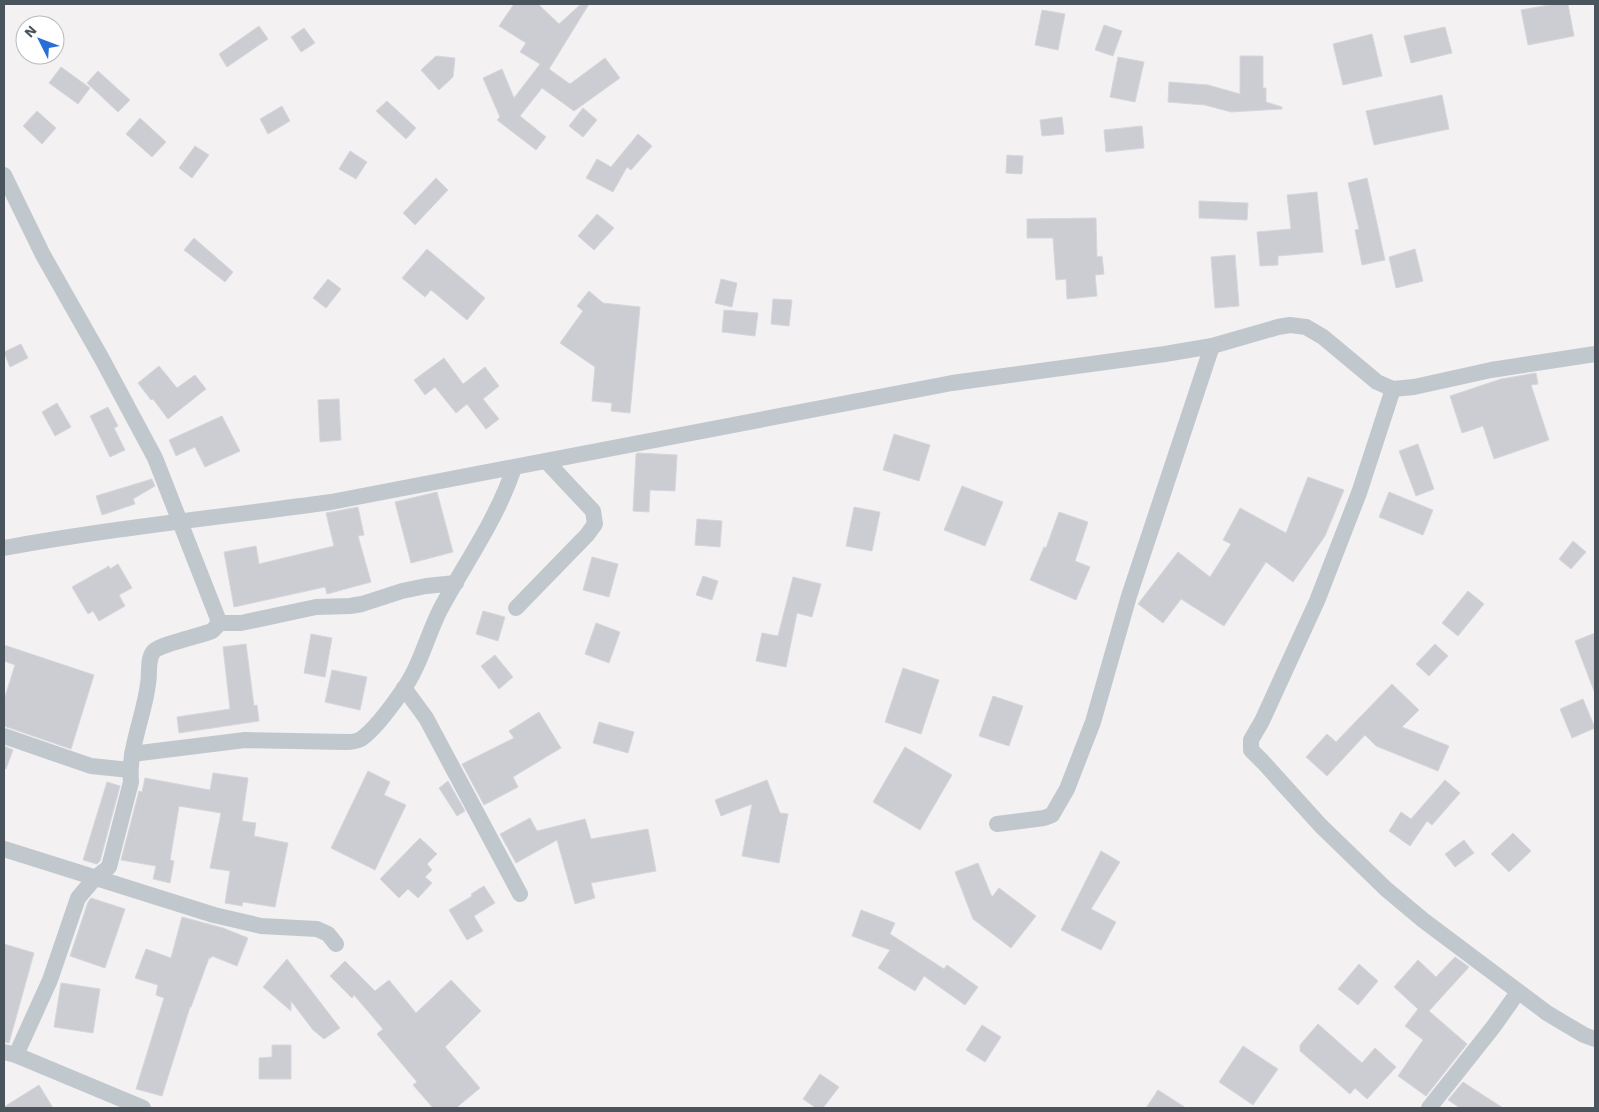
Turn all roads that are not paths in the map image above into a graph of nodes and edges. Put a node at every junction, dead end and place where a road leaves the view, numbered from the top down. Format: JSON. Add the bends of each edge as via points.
{"nodes":[{"id":1,"x":4,"y":175,"type":"edge"},
{"id":2,"x":1212,"y":346,"type":"junction"},
{"id":3,"x":1595,"y":354,"type":"edge"},
{"id":4,"x":1392,"y":389,"type":"junction"},
{"id":5,"x":547,"y":462,"type":"junction"},
{"id":6,"x":514,"y":468,"type":"junction"},
{"id":7,"x":179,"y":520,"type":"junction"},
{"id":8,"x":4,"y":548,"type":"edge"},
{"id":9,"x":456,"y":583,"type":"junction"},
{"id":10,"x":516,"y":608,"type":"dead end"},
{"id":11,"x":218,"y":623,"type":"junction"},
{"id":12,"x":404,"y":688,"type":"junction"},
{"id":13,"x":4,"y":736,"type":"edge"},
{"id":14,"x":131,"y":762,"type":"junction"},
{"id":15,"x":997,"y":824,"type":"dead end"},
{"id":16,"x":4,"y":849,"type":"edge"},
{"id":17,"x":95,"y":878,"type":"junction"},
{"id":18,"x":520,"y":894,"type":"dead end"},
{"id":19,"x":336,"y":944,"type":"dead end"},
{"id":20,"x":1518,"y":992,"type":"junction"},
{"id":21,"x":1595,"y":1039,"type":"edge"},
{"id":22,"x":10,"y":1053,"type":"edge"},
{"id":23,"x":143,"y":1108,"type":"edge"},
{"id":24,"x":1429,"y":1108,"type":"edge"}],
"edges":[{"from":1,"to":7,"type":"street","via":[[43,255],[155,458]]},
{"from":2,"to":4,"type":"street","via":[[1272,328],[1306,327],[1323,337],[1377,382]]},
{"from":2,"to":5,"type":"street","via":[[952,383]]},
{"from":2,"to":15,"type":"street","via":[[1129,596],[1094,722],[1067,788],[1052,815]]},
{"from":3,"to":4,"type":"street"},
{"from":4,"to":20,"type":"street","via":[[1359,492],[1317,600],[1251,740],[1250,750],[1386,889]]},
{"from":5,"to":6,"type":"street"},
{"from":5,"to":10,"type":"street","via":[[593,511],[595,524]]},
{"from":6,"to":7,"type":"street","via":[[331,502]]},
{"from":6,"to":9,"type":"street","via":[[488,528]]},
{"from":7,"to":8,"type":"street"},
{"from":7,"to":11,"type":"street"},
{"from":9,"to":11,"type":"street","via":[[410,589],[350,606],[316,607],[240,623]]},
{"from":9,"to":12,"type":"street"},
{"from":11,"to":14,"type":"street","via":[[212,631],[162,646],[153,652],[147,696]]},
{"from":12,"to":14,"type":"street","via":[[373,728],[356,741],[245,740]]},
{"from":12,"to":18,"type":"street","via":[[426,718]]},
{"from":13,"to":14,"type":"street","via":[[91,766]]},
{"from":14,"to":17,"type":"street","via":[[131,782],[108,867]]},
{"from":16,"to":17,"type":"street"},
{"from":17,"to":19,"type":"street","via":[[261,926],[317,929],[328,934]]},
{"from":17,"to":22,"type":"street","via":[[78,898],[50,980]]},
{"from":20,"to":21,"type":"street","via":[[1547,1013]]},
{"from":20,"to":24,"type":"street"},
{"from":22,"to":23,"type":"street"}]}
